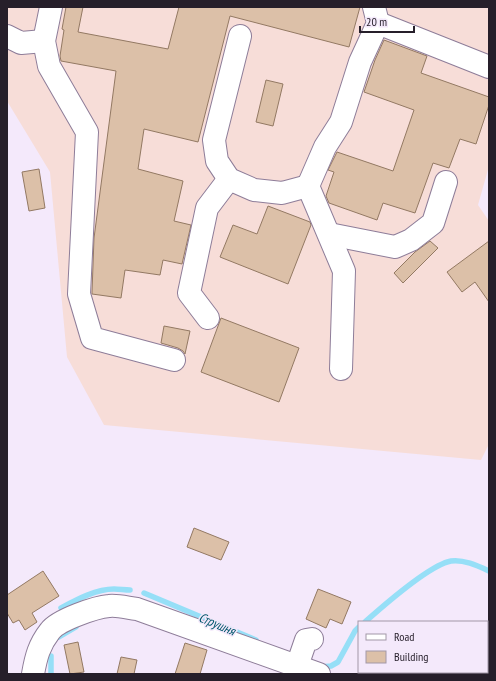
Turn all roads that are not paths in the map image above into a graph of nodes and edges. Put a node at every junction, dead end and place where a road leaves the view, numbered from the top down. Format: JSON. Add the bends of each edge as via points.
{"nodes":[{"id":1,"x":51,"y":7,"type":"edge"},
{"id":2,"x":376,"y":15,"type":"edge"},
{"id":3,"x":7,"y":36,"type":"edge"},
{"id":4,"x":240,"y":36,"type":"dead end"},
{"id":5,"x":44,"y":41,"type":"junction"},
{"id":6,"x":489,"y":67,"type":"edge"},
{"id":7,"x":228,"y":179,"type":"junction"},
{"id":8,"x":446,"y":182,"type":"dead end"},
{"id":9,"x":308,"y":186,"type":"junction"},
{"id":10,"x":329,"y":234,"type":"junction"},
{"id":11,"x":208,"y":318,"type":"dead end"},
{"id":12,"x":174,"y":360,"type":"dead end"},
{"id":13,"x":341,"y":369,"type":"dead end"},
{"id":14,"x":312,"y":639,"type":"dead end"},
{"id":15,"x":297,"y":666,"type":"junction"},
{"id":16,"x":33,"y":674,"type":"edge"},
{"id":17,"x":319,"y":674,"type":"edge"}],
"edges":[{"from":1,"to":5,"type":"street"},
{"from":2,"to":6,"type":"street"},
{"from":2,"to":9,"type":"street","via":[[341,122],[325,147]]},
{"from":3,"to":5,"type":"street","via":[[21,43]]},
{"from":4,"to":7,"type":"street","via":[[214,140],[217,161]]},
{"from":5,"to":12,"type":"street","via":[[49,66],[87,132],[79,294],[92,338]]},
{"from":7,"to":9,"type":"street","via":[[254,190],[282,193]]},
{"from":7,"to":11,"type":"street","via":[[207,208],[189,293]]},
{"from":8,"to":10,"type":"street","via":[[433,223],[412,240],[401,245],[395,247]]},
{"from":9,"to":10,"type":"street"},
{"from":10,"to":13,"type":"street","via":[[344,271]]},
{"from":14,"to":15,"type":"street","via":[[306,640]]},
{"from":15,"to":16,"type":"street","via":[[137,609],[109,606],[80,614],[50,630],[37,652]]},
{"from":15,"to":17,"type":"street"}]}
